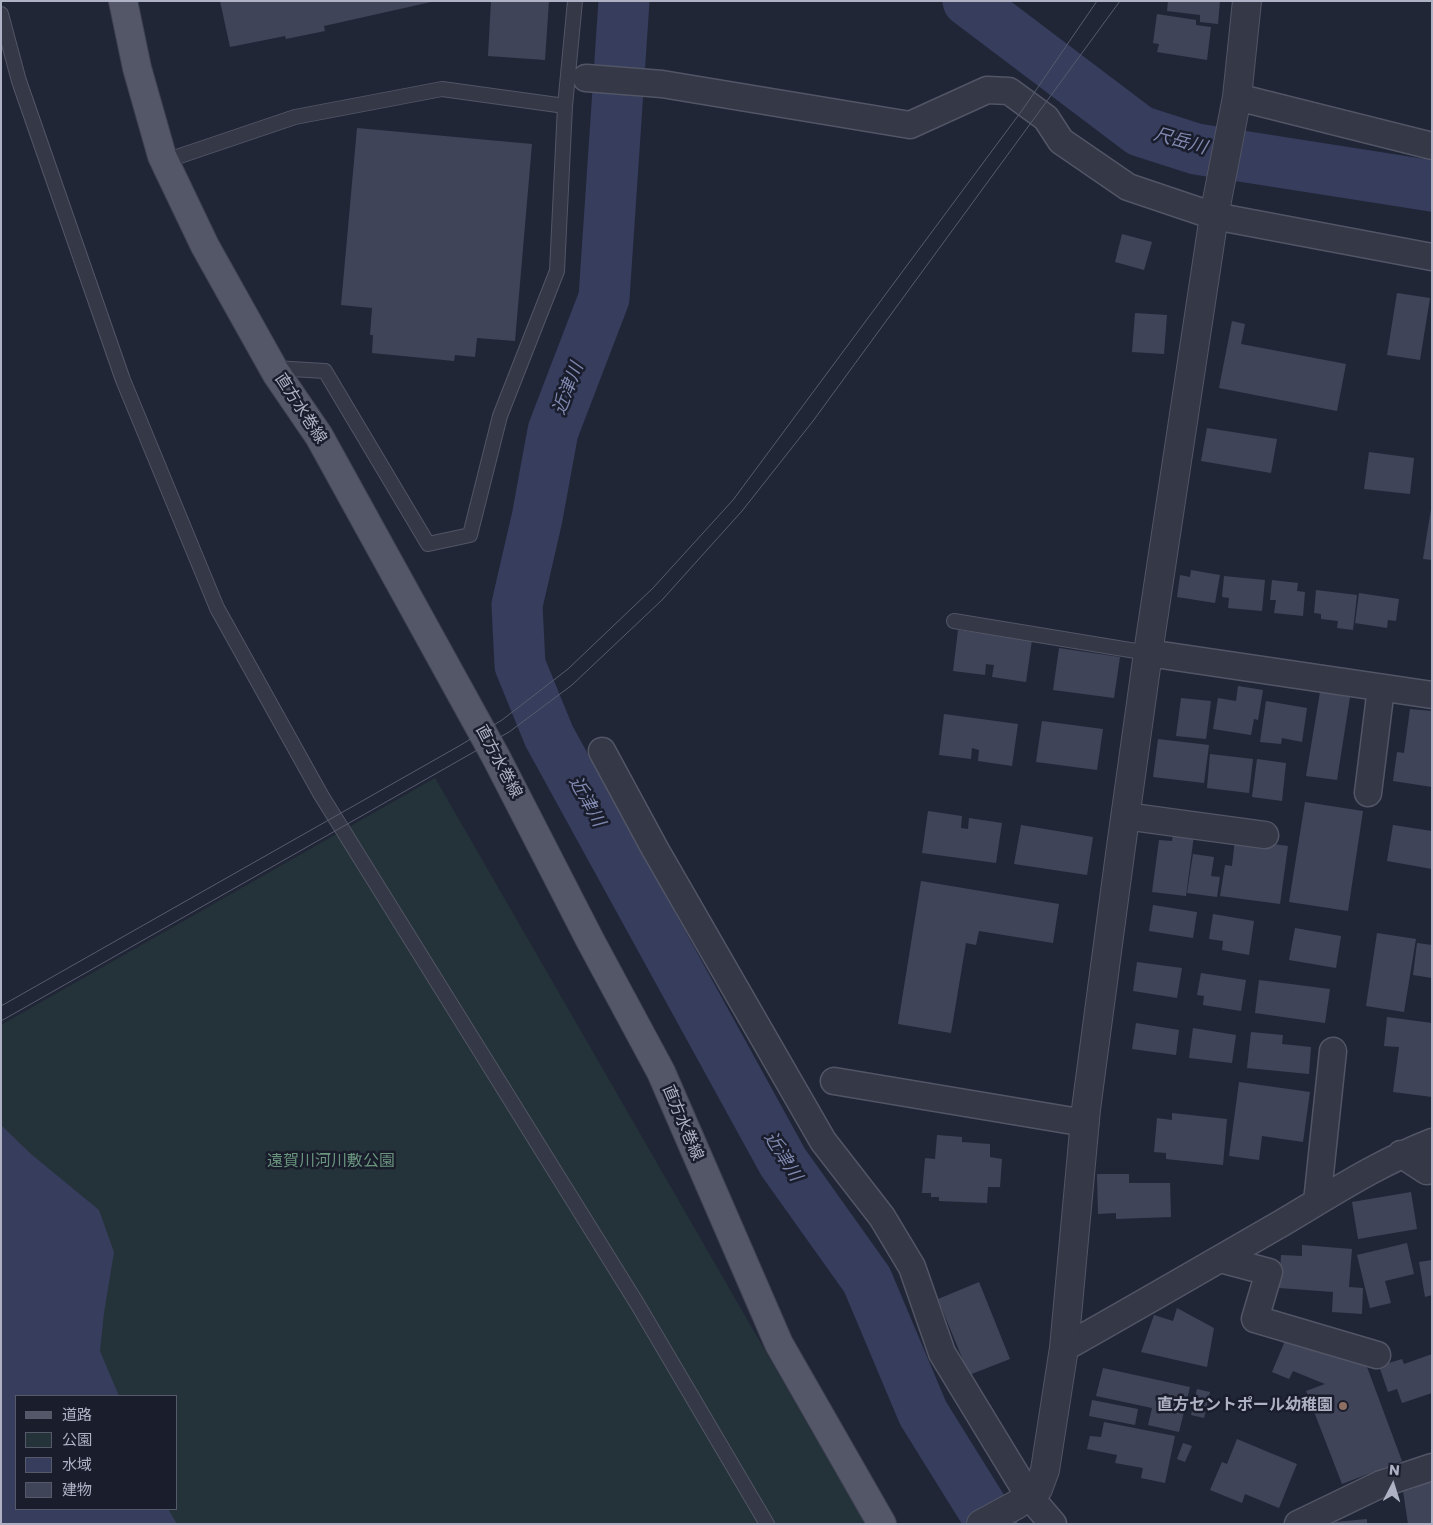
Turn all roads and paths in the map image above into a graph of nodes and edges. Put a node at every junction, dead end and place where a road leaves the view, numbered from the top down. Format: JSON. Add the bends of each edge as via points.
{"nodes":[{"id":1,"x":123,"y":1,"type":"edge"},
{"id":2,"x":574,"y":1,"type":"edge"},
{"id":3,"x":1247,"y":1,"type":"edge"},
{"id":4,"x":1,"y":14,"type":"edge"},
{"id":5,"x":586,"y":78,"type":"dead end"},
{"id":6,"x":1237,"y":97,"type":"junction"},
{"id":7,"x":565,"y":106,"type":"junction"},
{"id":8,"x":1432,"y":146,"type":"edge"},
{"id":9,"x":165,"y":161,"type":"junction"},
{"id":10,"x":1214,"y":216,"type":"junction"},
{"id":11,"x":1432,"y":257,"type":"edge"},
{"id":12,"x":274,"y":368,"type":"junction"},
{"id":13,"x":954,"y":622,"type":"dead end"},
{"id":14,"x":1148,"y":653,"type":"junction"},
{"id":15,"x":1381,"y":688,"type":"junction"},
{"id":16,"x":1432,"y":696,"type":"edge"},
{"id":17,"x":602,"y":751,"type":"dead end"},
{"id":18,"x":1368,"y":794,"type":"dead end"},
{"id":19,"x":1125,"y":816,"type":"junction"},
{"id":20,"x":1265,"y":834,"type":"dead end"},
{"id":21,"x":1333,"y":1051,"type":"dead end"},
{"id":22,"x":834,"y":1081,"type":"dead end"},
{"id":23,"x":1085,"y":1123,"type":"junction"},
{"id":24,"x":1432,"y":1142,"type":"edge"},
{"id":25,"x":1401,"y":1154,"type":"junction"},
{"id":26,"x":1432,"y":1169,"type":"edge"},
{"id":27,"x":1317,"y":1202,"type":"junction"},
{"id":28,"x":1220,"y":1259,"type":"junction"},
{"id":29,"x":1064,"y":1348,"type":"junction"},
{"id":30,"x":1377,"y":1355,"type":"dead end"},
{"id":31,"x":1432,"y":1467,"type":"edge"},
{"id":32,"x":1022,"y":1501,"type":"junction"},
{"id":33,"x":767,"y":1524,"type":"edge"},
{"id":34,"x":882,"y":1524,"type":"edge"},
{"id":35,"x":981,"y":1524,"type":"edge"},
{"id":36,"x":1053,"y":1524,"type":"edge"},
{"id":37,"x":1298,"y":1524,"type":"edge"}],
"edges":[{"from":1,"to":9,"type":"main road","name":"直方水巻線","via":[[137,68]]},
{"from":2,"to":7,"type":"lane"},
{"from":3,"to":6,"type":"street"},
{"from":4,"to":33,"type":"lane","via":[[20,81],[123,380],[217,608],[321,795],[638,1305]]},
{"from":5,"to":10,"type":"street","via":[[641,82],[910,125],[987,90],[1009,91],[1046,118],[1061,141],[1128,187]]},
{"from":6,"to":8,"type":"street"},
{"from":6,"to":10,"type":"street"},
{"from":7,"to":9,"type":"lane","via":[[442,88],[295,117]]},
{"from":7,"to":12,"type":"lane","via":[[558,271],[500,416],[470,535],[428,544],[325,370]]},
{"from":9,"to":12,"type":"main road","name":"直方水巻線","via":[[205,246]]},
{"from":10,"to":11,"type":"street"},
{"from":10,"to":14,"type":"street"},
{"from":12,"to":34,"type":"main road","name":"直方水巻線","via":[[319,436],[496,757],[661,1072],[779,1344]]},
{"from":13,"to":14,"type":"lane"},
{"from":14,"to":15,"type":"street"},
{"from":14,"to":19,"type":"street"},
{"from":15,"to":16,"type":"street"},
{"from":15,"to":18,"type":"street"},
{"from":17,"to":32,"type":"street","via":[[823,1141],[882,1217],[912,1266],[942,1353]]},
{"from":19,"to":20,"type":"street"},
{"from":19,"to":23,"type":"street"},
{"from":21,"to":27,"type":"street"},
{"from":22,"to":23,"type":"street"},
{"from":23,"to":29,"type":"street"},
{"from":24,"to":25,"type":"street"},
{"from":25,"to":26,"type":"street","via":[[1427,1171]]},
{"from":25,"to":27,"type":"street"},
{"from":27,"to":28,"type":"street"},
{"from":28,"to":29,"type":"street"},
{"from":28,"to":30,"type":"street","via":[[1269,1272],[1255,1319]]},
{"from":29,"to":32,"type":"street","via":[[1045,1470],[1038,1489]]},
{"from":31,"to":37,"type":"street","via":[[1381,1484]]},
{"from":32,"to":35,"type":"street"},
{"from":32,"to":36,"type":"street"}]}
